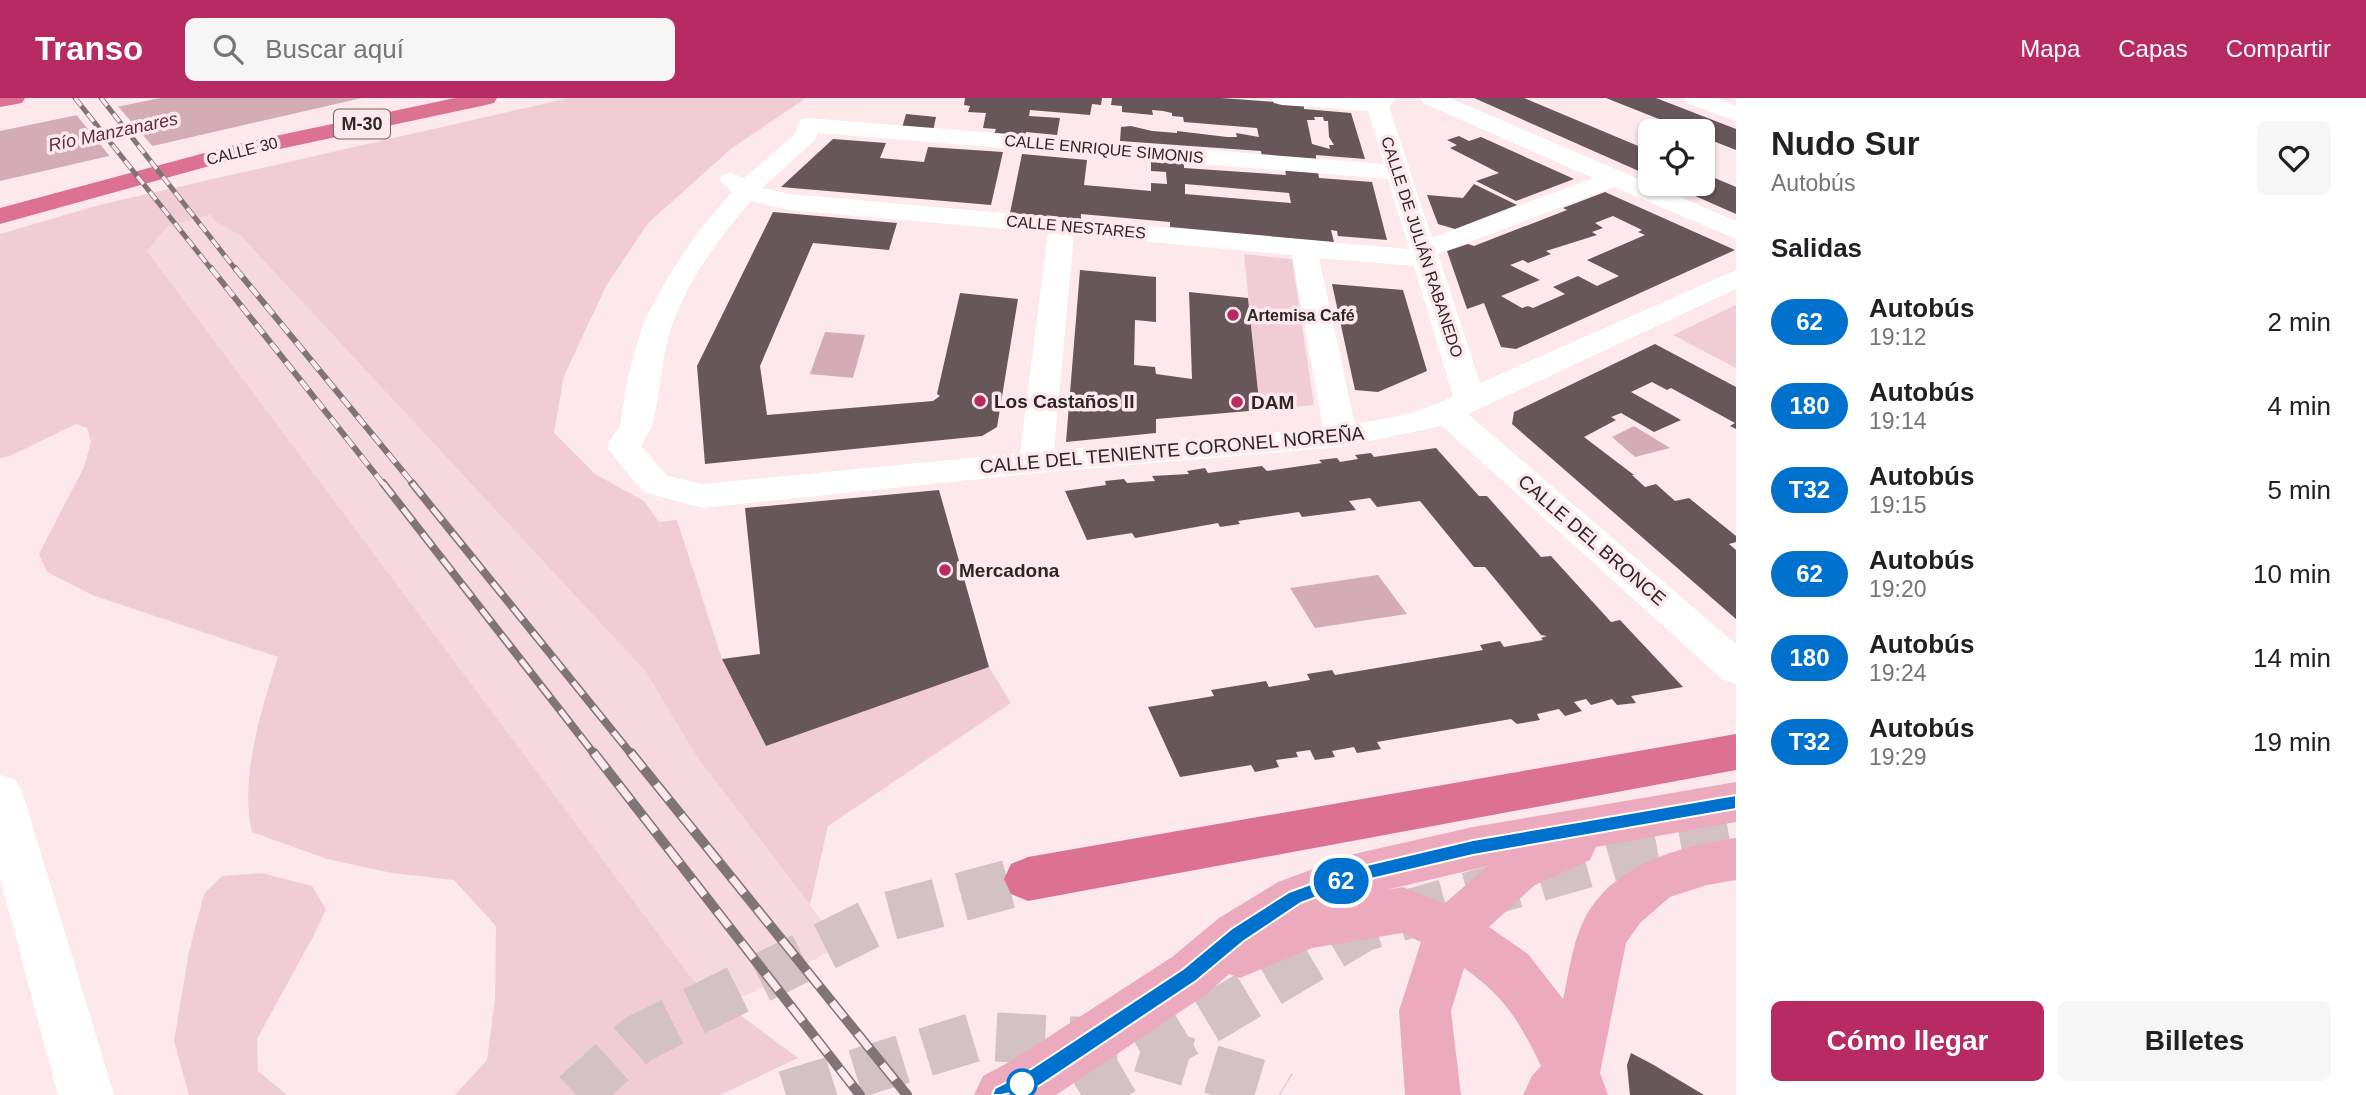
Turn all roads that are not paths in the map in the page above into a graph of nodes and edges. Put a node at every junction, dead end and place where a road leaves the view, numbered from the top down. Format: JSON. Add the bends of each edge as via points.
{"nodes":[{"id":1,"x":14,"y":98,"type":"edge"},
{"id":2,"x":486,"y":98,"type":"edge"},
{"id":3,"x":1282,"y":98,"type":"edge"},
{"id":4,"x":1431,"y":98,"type":"edge"},
{"id":5,"x":1695,"y":98,"type":"edge"},
{"id":6,"x":0,"y":100,"type":"edge"},
{"id":7,"x":1381,"y":102,"type":"edge"},
{"id":8,"x":840,"y":103,"type":"dead end"},
{"id":9,"x":1736,"y":114,"type":"edge"},
{"id":10,"x":808,"y":125,"type":"junction"},
{"id":11,"x":238,"y":151,"type":"junction"},
{"id":12,"x":1400,"y":173,"type":"junction"},
{"id":13,"x":1615,"y":178,"type":"junction"},
{"id":14,"x":738,"y":186,"type":"junction"},
{"id":15,"x":0,"y":196,"type":"edge"},
{"id":16,"x":0,"y":216,"type":"edge"},
{"id":17,"x":1062,"y":225,"type":"junction"},
{"id":18,"x":1736,"y":231,"type":"edge"},
{"id":19,"x":1304,"y":248,"type":"junction"},
{"id":20,"x":1425,"y":254,"type":"junction"},
{"id":21,"x":1736,"y":278,"type":"edge"},
{"id":22,"x":1459,"y":407,"type":"junction"},
{"id":23,"x":617,"y":418,"type":"junction"},
{"id":24,"x":1341,"y":438,"type":"junction"},
{"id":25,"x":1036,"y":462,"type":"junction"},
{"id":26,"x":1736,"y":667,"type":"edge"},
{"id":27,"x":1736,"y":752,"type":"edge"},
{"id":28,"x":0,"y":794,"type":"edge"},
{"id":29,"x":1736,"y":802,"type":"edge"},
{"id":30,"x":1620,"y":824,"type":"junction"},
{"id":31,"x":1736,"y":859,"type":"edge"},
{"id":32,"x":1028,"y":879,"type":"tunnel mouth"},
{"id":33,"x":1450,"y":930,"type":"junction"},
{"id":34,"x":1190,"y":975,"type":"junction"},
{"id":35,"x":1568,"y":1088,"type":"edge"},
{"id":36,"x":86,"y":1095,"type":"edge"},
{"id":37,"x":1002,"y":1095,"type":"edge"},
{"id":38,"x":1433,"y":1095,"type":"edge"}],
"edges":[{"from":1,"to":6,"type":"highway"},
{"from":2,"to":11,"type":"highway","name":"CALLE 30","number":"M-30"},
{"from":3,"to":7,"type":"street"},
{"from":4,"to":13,"type":"street"},
{"from":5,"to":9,"type":"street"},
{"from":7,"to":12,"type":"street","name":"CALLE DE JULIÁN RABANEDO"},
{"from":8,"to":10,"type":"street"},
{"from":10,"to":12,"type":"street","name":"CALLE ENRIQUE SIMONIS"},
{"from":10,"to":14,"type":"street","via":[[806,136]]},
{"from":11,"to":15,"type":"highway","via":[[187,157]]},
{"from":11,"to":16,"type":"highway","name":"CALLE 30","number":"M-30"},
{"from":12,"to":20,"type":"street","name":"CALLE DE JULIÁN RABANEDO"},
{"from":13,"to":18,"type":"street"},
{"from":13,"to":20,"type":"street"},
{"from":14,"to":17,"type":"street","name":"CALLE NESTARES","via":[[790,202]]},
{"from":14,"to":23,"type":"street","via":[[696,218],[658,270],[621,361]]},
{"from":14,"to":23,"type":"street","via":[[658,323],[636,426]]},
{"from":17,"to":19,"type":"street","name":"CALLE NESTARES"},
{"from":17,"to":25,"type":"street"},
{"from":19,"to":20,"type":"street","name":"CALLE NESTARES"},
{"from":19,"to":24,"type":"street"},
{"from":20,"to":22,"type":"street","name":"CALLE DE JULIÁN RABANEDO"},
{"from":21,"to":22,"type":"street","name":"CALLE DEL TENIENTE CORONEL NOREÑA"},
{"from":22,"to":24,"type":"street","name":"CALLE DEL TENIENTE CORONEL NOREÑA","via":[[1418,424]]},
{"from":22,"to":26,"type":"street","name":"CALLE DEL BRONCE"},
{"from":23,"to":25,"type":"street","name":"CALLE DEL TENIENTE CORONEL NOREÑA","via":[[625,449],[655,484],[702,495]]},
{"from":24,"to":25,"type":"street","name":"CALLE DEL TENIENTE CORONEL NOREÑA"},
{"from":27,"to":32,"type":"highway"},
{"from":28,"to":36,"type":"street"},
{"from":29,"to":30,"type":"main road"},
{"from":30,"to":33,"type":"main road","via":[[1518,870]]},
{"from":30,"to":34,"type":"main road","via":[[1473,848],[1354,876],[1295,898],[1237,935]]},
{"from":31,"to":35,"type":"main road","via":[[1655,880],[1623,907],[1603,934]]},
{"from":33,"to":34,"type":"main road","via":[[1403,910],[1310,925]]},
{"from":33,"to":35,"type":"main road","via":[[1510,971],[1540,1008]]},
{"from":33,"to":38,"type":"main road","via":[[1425,1012]]},
{"from":34,"to":37,"type":"main road"}]}
